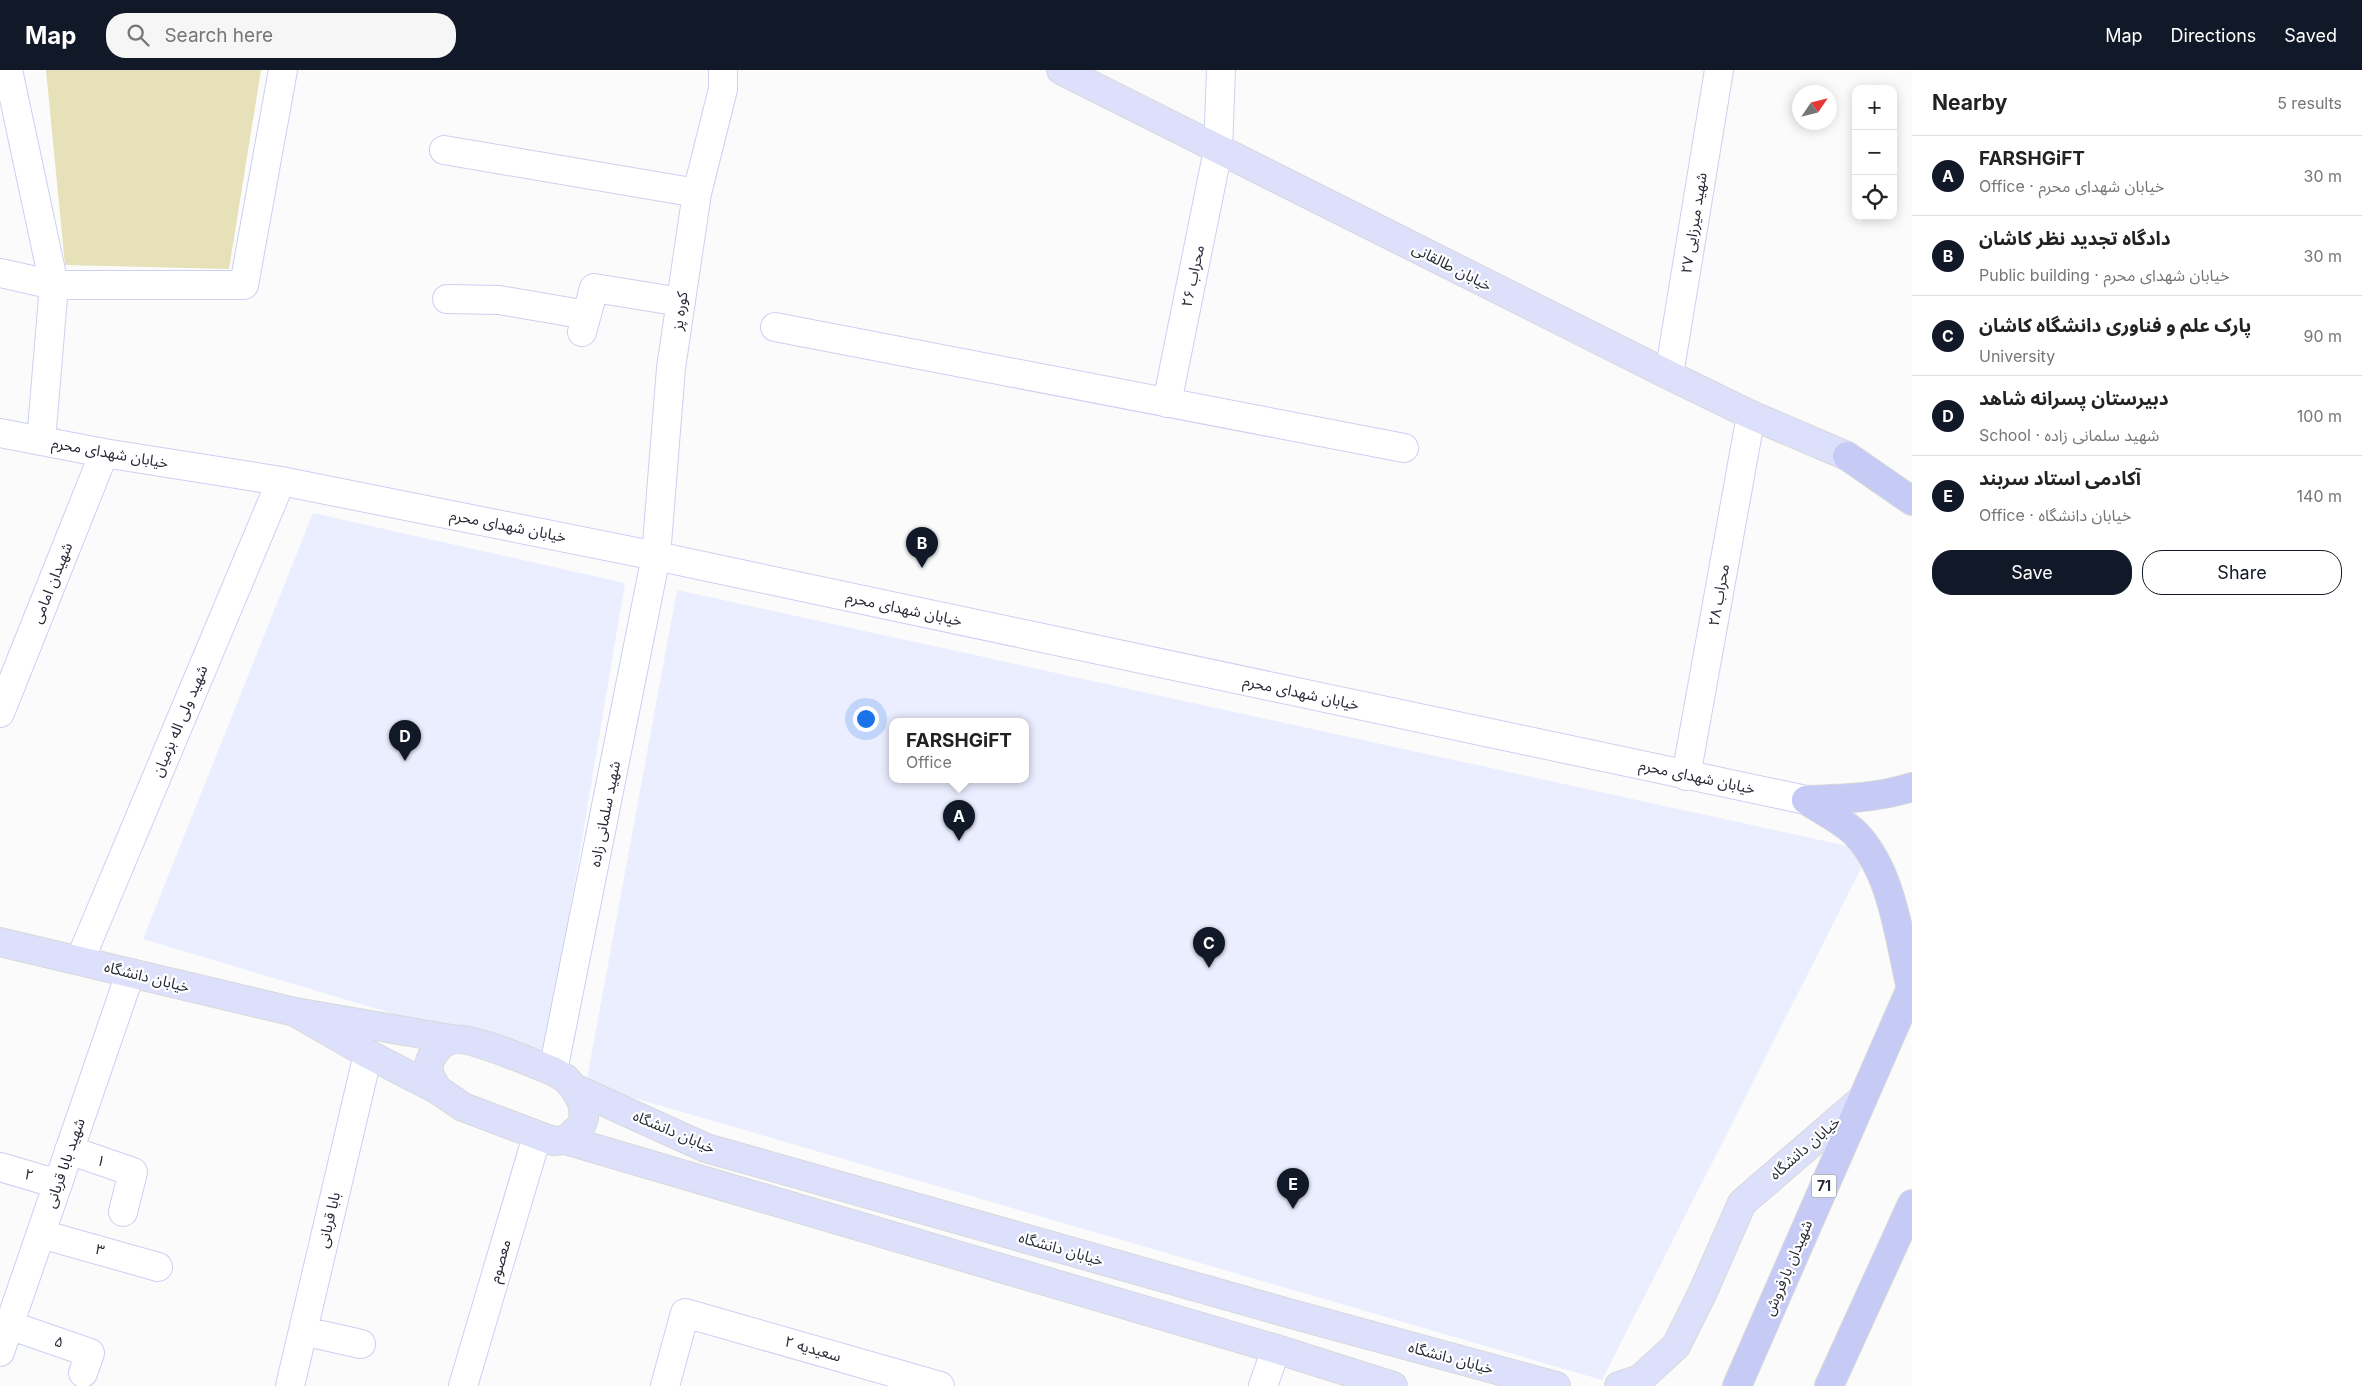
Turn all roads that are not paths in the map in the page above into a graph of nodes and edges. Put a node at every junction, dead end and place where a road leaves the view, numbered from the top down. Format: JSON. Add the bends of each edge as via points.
{"nodes":[{"id":1,"x":8,"y":70,"type":"edge"},
{"id":2,"x":283,"y":70,"type":"edge"},
{"id":3,"x":723,"y":70,"type":"edge"},
{"id":4,"x":1061,"y":70,"type":"edge"},
{"id":5,"x":1221,"y":70,"type":"edge"},
{"id":6,"x":1720,"y":70,"type":"edge"},
{"id":7,"x":444,"y":150,"type":"dead end"},
{"id":8,"x":1218,"y":150,"type":"junction"},
{"id":9,"x":697,"y":193,"type":"junction"},
{"id":10,"x":0,"y":273,"type":"edge"},
{"id":11,"x":54,"y":285,"type":"junction"},
{"id":12,"x":448,"y":299,"type":"dead end"},
{"id":13,"x":681,"y":302,"type":"junction"},
{"id":14,"x":775,"y":327,"type":"dead end"},
{"id":15,"x":1670,"y":375,"type":"junction"},
{"id":16,"x":1167,"y":403,"type":"junction"},
{"id":17,"x":1751,"y":415,"type":"junction"},
{"id":18,"x":0,"y":433,"type":"edge"},
{"id":19,"x":41,"y":440,"type":"junction"},
{"id":20,"x":1404,"y":448,"type":"dead end"},
{"id":21,"x":104,"y":452,"type":"junction"},
{"id":22,"x":1847,"y":456,"type":"junction"},
{"id":23,"x":1912,"y":476,"type":"edge"},
{"id":24,"x":281,"y":481,"type":"junction"},
{"id":25,"x":1912,"y":501,"type":"edge"},
{"id":26,"x":656,"y":556,"type":"junction"},
{"id":27,"x":0,"y":712,"type":"edge"},
{"id":28,"x":1686,"y":776,"type":"junction"},
{"id":29,"x":1912,"y":787,"type":"edge"},
{"id":30,"x":1806,"y":800,"type":"junction"},
{"id":31,"x":0,"y":942,"type":"edge"},
{"id":32,"x":80,"y":960,"type":"junction"},
{"id":33,"x":130,"y":974,"type":"junction"},
{"id":34,"x":1912,"y":987,"type":"edge"},
{"id":35,"x":295,"y":1012,"type":"junction"},
{"id":36,"x":451,"y":1039,"type":"junction"},
{"id":37,"x":368,"y":1054,"type":"junction"},
{"id":38,"x":553,"y":1071,"type":"junction"},
{"id":39,"x":574,"y":1088,"type":"junction"},
{"id":40,"x":438,"y":1090,"type":"junction"},
{"id":41,"x":1860,"y":1101,"type":"junction"},
{"id":42,"x":537,"y":1136,"type":"junction"},
{"id":43,"x":566,"y":1140,"type":"junction"},
{"id":44,"x":70,"y":1150,"type":"junction"},
{"id":45,"x":0,"y":1167,"type":"edge"},
{"id":46,"x":58,"y":1184,"type":"junction"},
{"id":47,"x":1912,"y":1204,"type":"edge"},
{"id":48,"x":123,"y":1212,"type":"dead end"},
{"id":49,"x":41,"y":1234,"type":"junction"},
{"id":50,"x":158,"y":1267,"type":"dead end"},
{"id":51,"x":303,"y":1331,"type":"junction"},
{"id":52,"x":3,"y":1341,"type":"edge"},
{"id":53,"x":361,"y":1344,"type":"dead end"},
{"id":54,"x":1676,"y":1346,"type":"junction"},
{"id":55,"x":1276,"y":1349,"type":"junction"},
{"id":56,"x":83,"y":1373,"type":"dead end"},
{"id":57,"x":290,"y":1386,"type":"edge"},
{"id":58,"x":463,"y":1386,"type":"edge"},
{"id":59,"x":665,"y":1386,"type":"edge"},
{"id":60,"x":940,"y":1386,"type":"edge"},
{"id":61,"x":1263,"y":1386,"type":"edge"},
{"id":62,"x":1393,"y":1386,"type":"edge"},
{"id":63,"x":1556,"y":1386,"type":"edge"},
{"id":64,"x":1619,"y":1386,"type":"edge"},
{"id":65,"x":1660,"y":1386,"type":"edge"},
{"id":66,"x":1737,"y":1386,"type":"edge"},
{"id":67,"x":1829,"y":1386,"type":"edge"}],
"edges":[{"from":1,"to":11,"type":"street"},
{"from":2,"to":11,"type":"street","via":[[244,285]]},
{"from":3,"to":9,"type":"street","name":"کوره پز","via":[[723,89]]},
{"from":4,"to":8,"type":"main road","name":"خیابان طالقانی"},
{"from":5,"to":8,"type":"street","name":"محراب ۲۶"},
{"from":6,"to":15,"type":"street","name":"شهید میرزایی ۲۷"},
{"from":7,"to":9,"type":"street"},
{"from":8,"to":15,"type":"main road","name":"خیابان طالقانی"},
{"from":8,"to":16,"type":"street","name":"محراب ۲۶"},
{"from":9,"to":13,"type":"street","name":"کوره پز"},
{"from":10,"to":11,"type":"street"},
{"from":11,"to":19,"type":"street"},
{"from":12,"to":13,"type":"street","via":[[499,300],[584,325],[594,288]]},
{"from":13,"to":26,"type":"street","name":"کوره پز","via":[[671,368]]},
{"from":14,"to":16,"type":"street"},
{"from":15,"to":17,"type":"main road","name":"خیابان طالقانی"},
{"from":16,"to":20,"type":"street"},
{"from":17,"to":22,"type":"main road","name":"خیابان طالقانی"},
{"from":17,"to":28,"type":"street","name":"محراب ۲۸"},
{"from":18,"to":19,"type":"street","name":"خیابان شهدای محرم"},
{"from":19,"to":21,"type":"street","name":"خیابان شهدای محرم"},
{"from":21,"to":24,"type":"street","name":"خیابان شهدای محرم"},
{"from":21,"to":27,"type":"street","name":"شهیدان امامی"},
{"from":22,"to":23,"type":"highway"},
{"from":22,"to":25,"type":"highway"},
{"from":24,"to":26,"type":"street","name":"خیابان شهدای محرم"},
{"from":24,"to":32,"type":"street","name":"شهید ولی اله بزمیان"},
{"from":26,"to":28,"type":"street","name":"خیابان شهدای محرم"},
{"from":26,"to":38,"type":"street","name":"شهید سلمانی زاده"},
{"from":28,"to":30,"type":"street","name":"خیابان شهدای محرم"},
{"from":29,"to":30,"type":"highway","via":[[1854,798]]},
{"from":30,"to":34,"type":"highway","via":[[1855,833],[1872,853],[1887,891]]},
{"from":31,"to":32,"type":"main road","name":"خیابان دانشگاه"},
{"from":32,"to":33,"type":"main road","name":"خیابان دانشگاه"},
{"from":33,"to":35,"type":"main road","name":"خیابان دانشگاه"},
{"from":33,"to":44,"type":"street","name":"شهید بابا قربانی"},
{"from":34,"to":41,"type":"highway","name":"شهیدان بارفروش","number":"71"},
{"from":35,"to":36,"type":"main road","name":"خیابان دانشگاه"},
{"from":35,"to":37,"type":"main road","name":"خیابان دانشگاه"},
{"from":36,"to":38,"type":"main road","name":"خیابان دانشگاه","via":[[472,1042]]},
{"from":36,"to":40,"type":"main road","via":[[439,1045],[428,1064],[429,1075]]},
{"from":37,"to":40,"type":"main road","name":"خیابان دانشگاه"},
{"from":37,"to":51,"type":"street","name":"بابا قربانی"},
{"from":38,"to":39,"type":"main road","name":"خیابان دانشگاه"},
{"from":39,"to":43,"type":"main road","name":"خیابان دانشگاه","via":[[582,1102],[584,1118],[581,1126]]},
{"from":39,"to":63,"type":"main road","name":"خیابان دانشگاه","via":[[706,1148],[1288,1314]]},
{"from":40,"to":42,"type":"main road","name":"خیابان دانشگاه","via":[[463,1107]]},
{"from":41,"to":54,"type":"main road","name":"خیابان دانشگاه","via":[[1742,1203]]},
{"from":41,"to":66,"type":"highway","name":"شهیدان بارفروش","number":"71"},
{"from":42,"to":43,"type":"main road","name":"خیابان دانشگاه","via":[[553,1141]]},
{"from":42,"to":58,"type":"street","name":"معصوم"},
{"from":43,"to":55,"type":"main road","name":"خیابان دانشگاه"},
{"from":44,"to":46,"type":"street","name":"شهید بابا قربانی"},
{"from":44,"to":48,"type":"street","name":"۱","via":[[133,1172]]},
{"from":45,"to":46,"type":"street","name":"۲"},
{"from":46,"to":49,"type":"street","name":"شهید بابا قربانی"},
{"from":47,"to":67,"type":"highway"},
{"from":49,"to":50,"type":"street","name":"۳"},
{"from":49,"to":52,"type":"street","name":"شهید بابا قربانی"},
{"from":51,"to":53,"type":"street"},
{"from":51,"to":57,"type":"street","name":"بابا قربانی"},
{"from":52,"to":56,"type":"street","name":"۵","via":[[90,1353]]},
{"from":54,"to":64,"type":"main road","name":"خیابان دانشگاه","via":[[1640,1379]]},
{"from":54,"to":65,"type":"main road"},
{"from":55,"to":61,"type":"street"},
{"from":55,"to":62,"type":"main road","name":"خیابان دانشگاه"},
{"from":59,"to":60,"type":"street","name":"سعیدیه ۲","via":[[685,1313]]}]}
